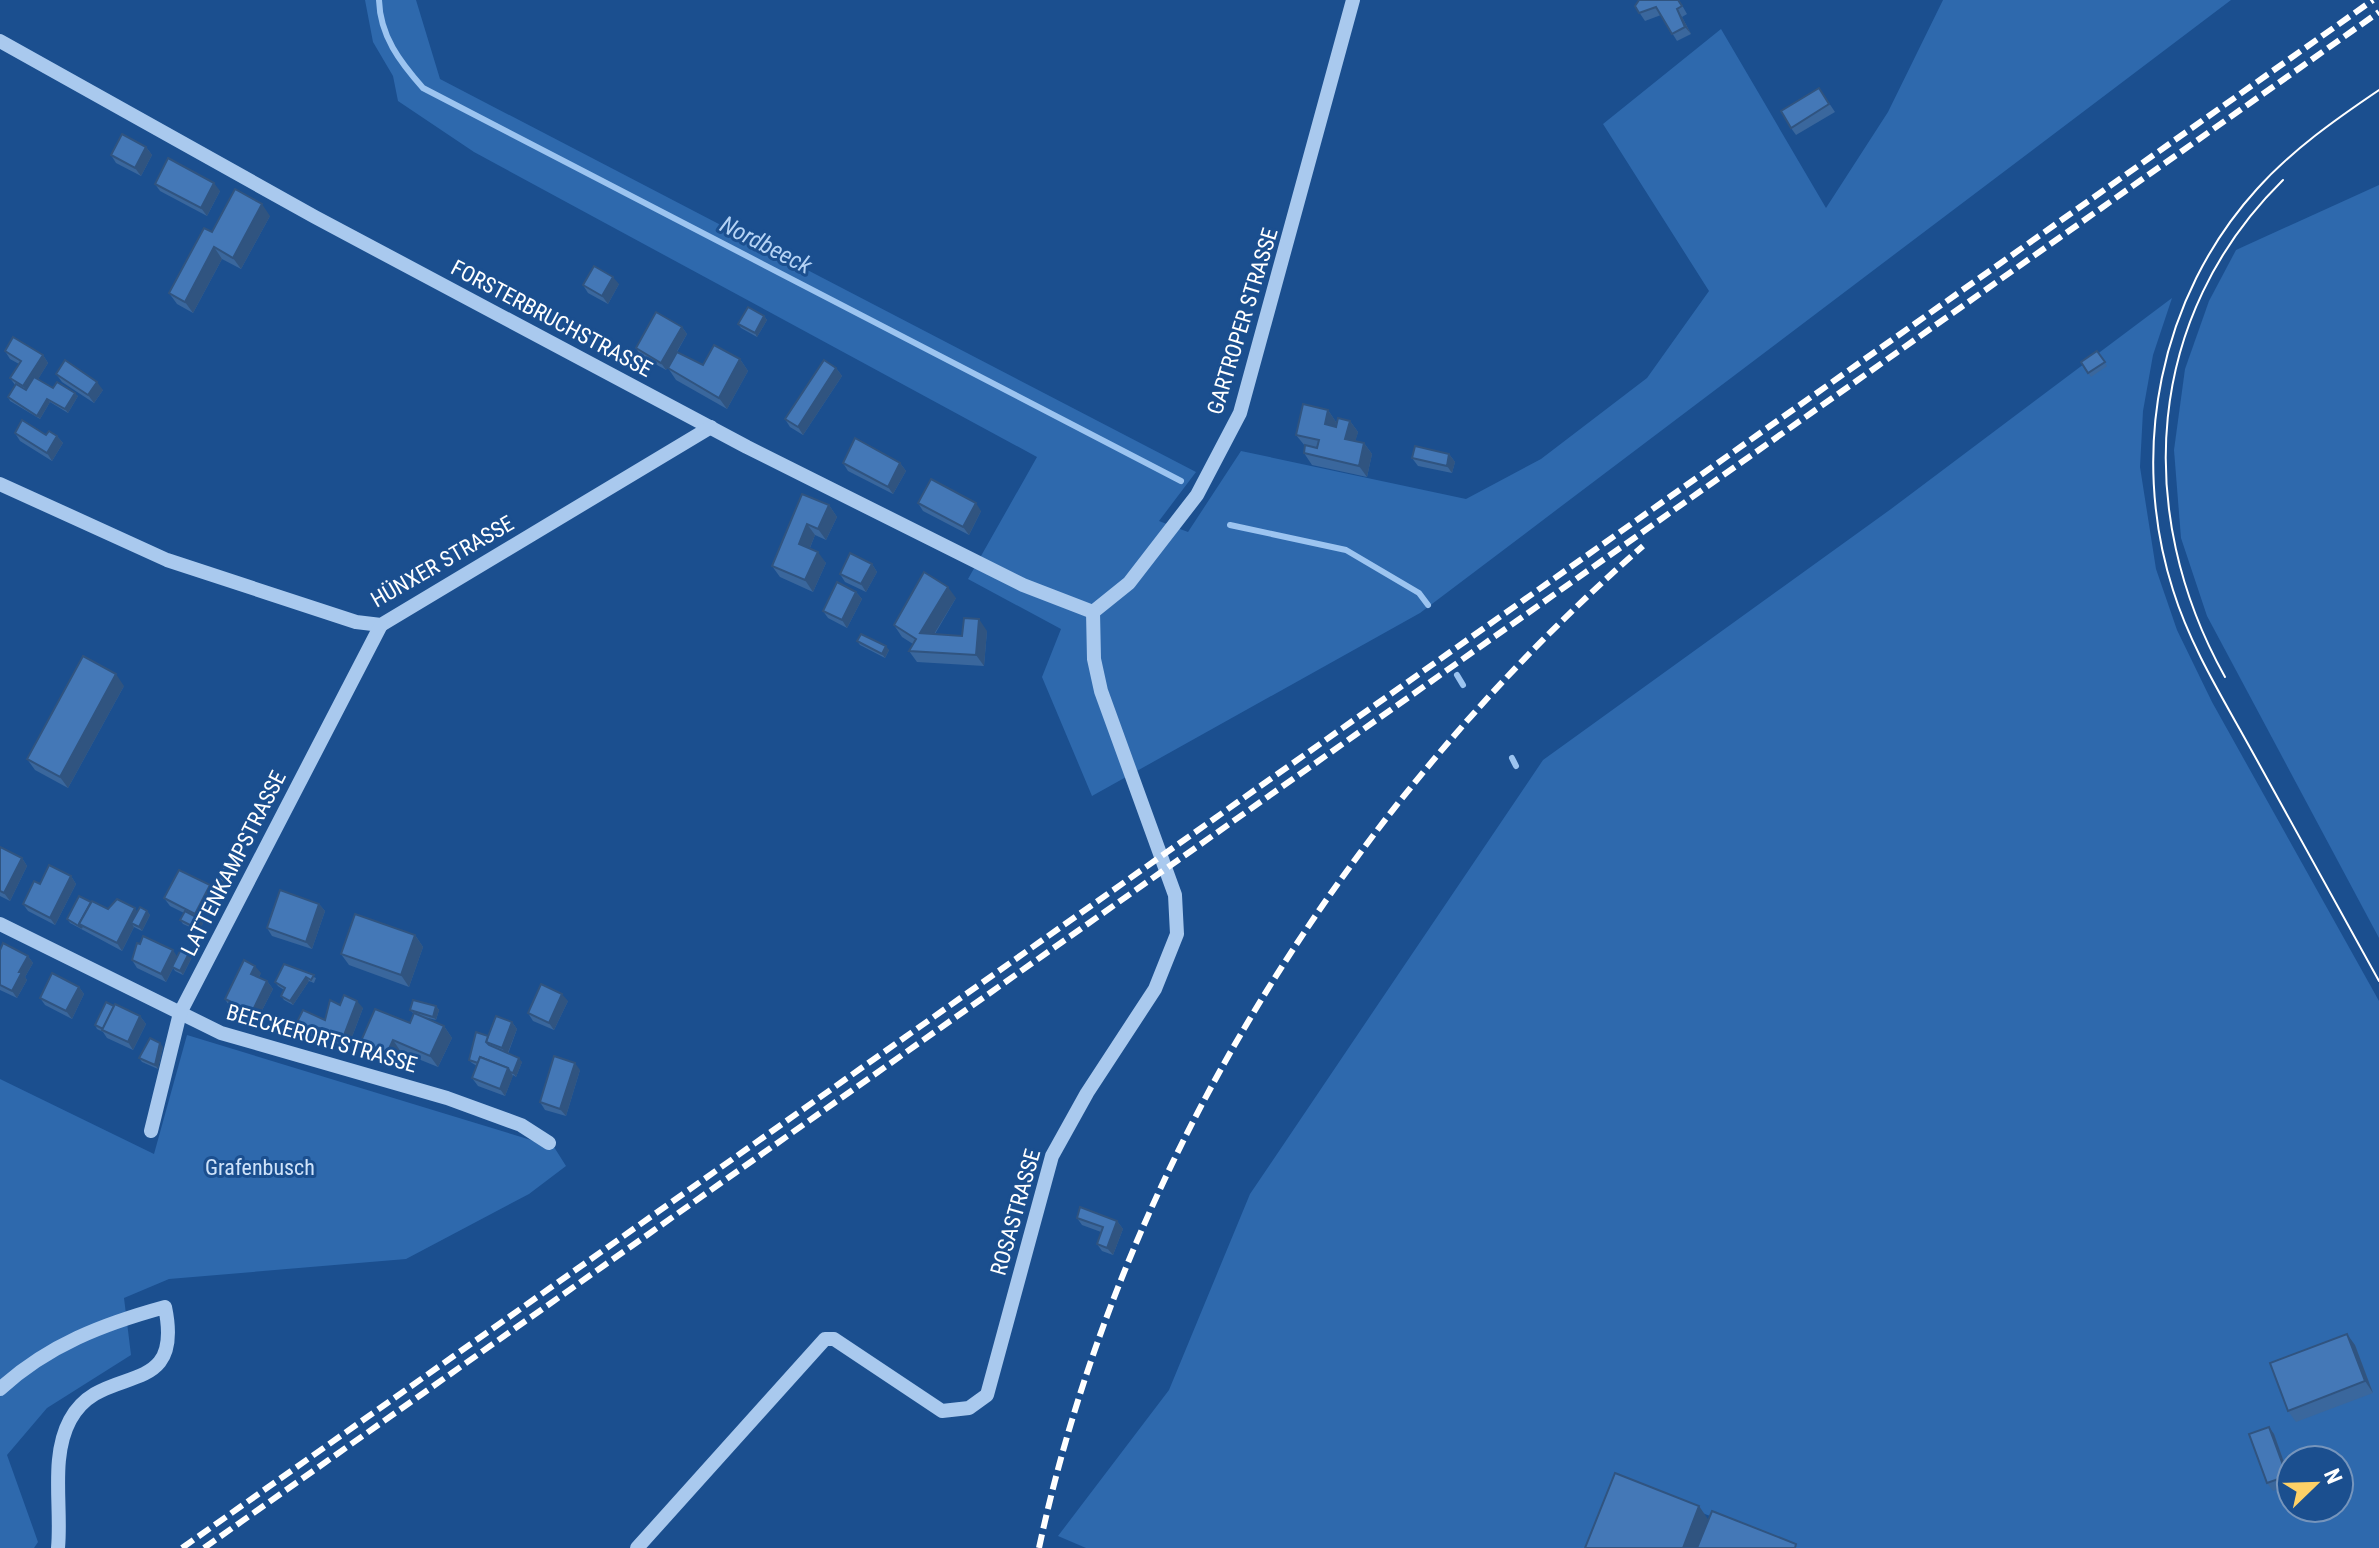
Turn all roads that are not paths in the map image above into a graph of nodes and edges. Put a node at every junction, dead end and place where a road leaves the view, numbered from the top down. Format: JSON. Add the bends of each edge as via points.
{"nodes":[{"id":1,"x":1353,"y":0,"type":"edge"},
{"id":2,"x":0,"y":41,"type":"edge"},
{"id":3,"x":711,"y":427,"type":"junction"},
{"id":4,"x":0,"y":484,"type":"edge"},
{"id":5,"x":1093,"y":612,"type":"junction"},
{"id":6,"x":381,"y":625,"type":"junction"},
{"id":7,"x":0,"y":924,"type":"edge"},
{"id":8,"x":180,"y":1013,"type":"junction"},
{"id":9,"x":151,"y":1131,"type":"dead end"},
{"id":10,"x":549,"y":1143,"type":"dead end"},
{"id":11,"x":0,"y":1389,"type":"edge"},
{"id":12,"x":58,"y":1548,"type":"edge"},
{"id":13,"x":637,"y":1548,"type":"edge"}],
"edges":[{"from":1,"to":5,"type":"street","name":"GARTROPER STRASSE","via":[[1240,413],[1197,495],[1129,583]]},
{"from":2,"to":3,"type":"street","name":"FORSTERBRUCHSTRASSE","via":[[315,217]]},
{"from":3,"to":5,"type":"street","name":"FORSTERBRUCHSTRASSE","via":[[1023,585]]},
{"from":3,"to":6,"type":"street","name":"HÜNXER STRASSE"},
{"from":4,"to":6,"type":"street","name":"HÜNXER STRASSE","via":[[167,560],[356,622]]},
{"from":5,"to":13,"type":"street","name":"ROSASTRASSE","via":[[1101,691],[1175,895],[1177,934],[1155,989],[1052,1156],[987,1395],[969,1408],[942,1411],[834,1339],[825,1339]]},
{"from":6,"to":8,"type":"street","name":"LATTENKAMPSTRASSE"},
{"from":7,"to":8,"type":"street","name":"BEECKERORTSTRASSE"},
{"from":8,"to":9,"type":"street","name":"LATTENKAMPSTRASSE"},
{"from":8,"to":10,"type":"street","name":"BEECKERORTSTRASSE","via":[[221,1033],[447,1098],[521,1125]]},
{"from":11,"to":12,"type":"street","via":[[83,1333],[165,1307],[171,1343],[164,1360],[86,1401],[67,1424],[61,1450]]}]}
